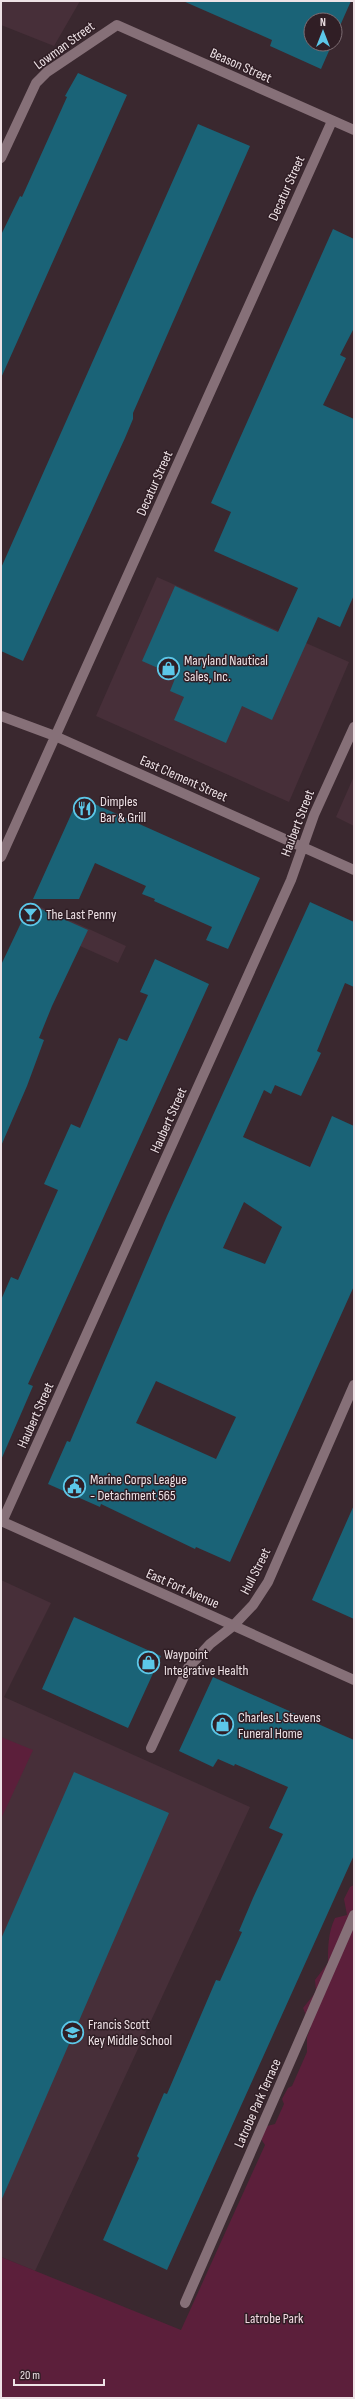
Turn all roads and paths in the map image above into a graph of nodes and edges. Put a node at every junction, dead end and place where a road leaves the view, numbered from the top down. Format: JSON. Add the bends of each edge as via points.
{"nodes":[{"id":1,"x":117,"y":25,"type":"joint"},
{"id":2,"x":332,"y":121,"type":"junction"},
{"id":3,"x":354,"y":130,"type":"edge"},
{"id":4,"x":1,"y":158,"type":"edge"},
{"id":5,"x":1,"y":716,"type":"edge"},
{"id":6,"x":354,"y":727,"type":"edge"},
{"id":7,"x":55,"y":736,"type":"junction"},
{"id":8,"x":302,"y":846,"type":"junction"},
{"id":9,"x":1,"y":857,"type":"edge"},
{"id":10,"x":354,"y":870,"type":"edge"},
{"id":11,"x":354,"y":1385,"type":"edge"},
{"id":12,"x":2,"y":1521,"type":"edge"},
{"id":13,"x":233,"y":1626,"type":"junction"},
{"id":14,"x":354,"y":1680,"type":"edge"},
{"id":15,"x":151,"y":1748,"type":"dead end"},
{"id":16,"x":354,"y":1915,"type":"edge"},
{"id":17,"x":185,"y":2303,"type":"dead end"}],
"edges":[{"from":1,"to":2,"type":"street","name":"Beason Street"},
{"from":1,"to":4,"type":"street","name":"Lowman Street","via":[[46,72],[36,83]]},
{"from":2,"to":3,"type":"street","name":"Beason Street"},
{"from":2,"to":7,"type":"street","name":"Decatur Street"},
{"from":5,"to":7,"type":"street","name":"East Clement Street"},
{"from":6,"to":8,"type":"street","name":"Haubert Street"},
{"from":7,"to":8,"type":"street","name":"East Clement Street"},
{"from":7,"to":9,"type":"street","name":"Decatur Street"},
{"from":8,"to":10,"type":"street","name":"East Clement Street"},
{"from":8,"to":12,"type":"street","name":"Haubert Street","via":[[291,880]]},
{"from":11,"to":13,"type":"street","name":"Hull Street","via":[[268,1582],[253,1605]]},
{"from":12,"to":13,"type":"street","name":"East Fort Avenue"},
{"from":13,"to":14,"type":"street","name":"East Fort Avenue"},
{"from":13,"to":15,"type":"street","name":"Hull Street","via":[[210,1644],[188,1668]]},
{"from":16,"to":17,"type":"street","name":"Latrobe Park Terrace"}]}
